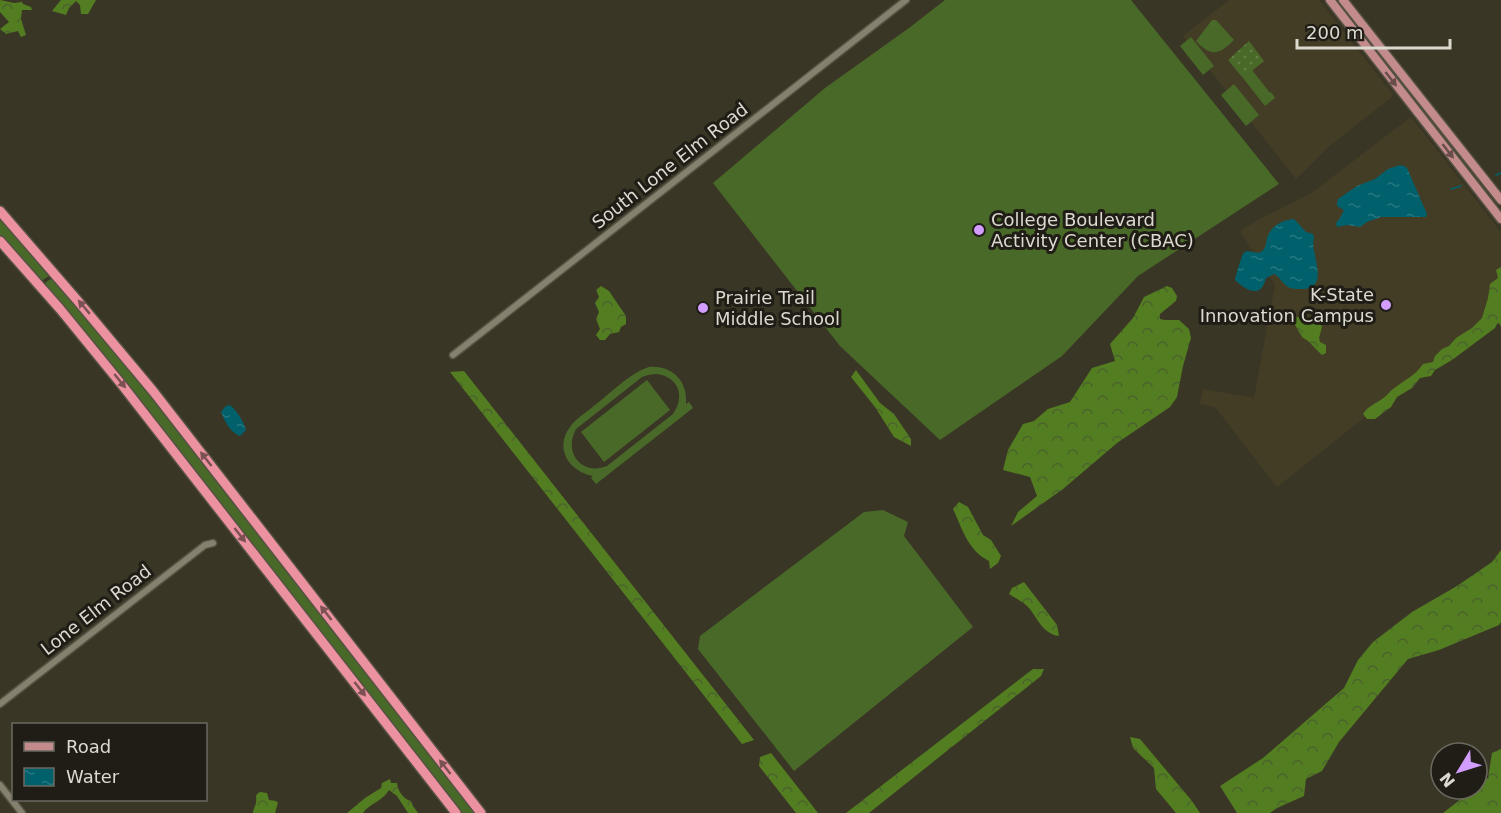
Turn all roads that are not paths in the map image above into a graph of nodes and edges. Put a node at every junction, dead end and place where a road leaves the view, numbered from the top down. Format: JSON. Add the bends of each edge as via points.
{"nodes":[{"id":1,"x":906,"y":0,"type":"edge"},
{"id":2,"x":1330,"y":0,"type":"edge"},
{"id":3,"x":1343,"y":0,"type":"edge"},
{"id":4,"x":1501,"y":200,"type":"edge"},
{"id":5,"x":0,"y":211,"type":"edge"},
{"id":6,"x":1501,"y":219,"type":"edge"},
{"id":7,"x":0,"y":241,"type":"edge"},
{"id":8,"x":453,"y":355,"type":"dead end"},
{"id":9,"x":213,"y":543,"type":"dead end"},
{"id":10,"x":0,"y":704,"type":"edge"},
{"id":11,"x":0,"y":785,"type":"edge"},
{"id":12,"x":12,"y":800,"type":"edge"},
{"id":13,"x":13,"y":801,"type":"edge"},
{"id":14,"x":22,"y":813,"type":"edge"},
{"id":15,"x":456,"y":813,"type":"edge"},
{"id":16,"x":481,"y":813,"type":"edge"}],
"edges":[{"from":1,"to":8,"type":"street","name":"South Lone Elm Road"},
{"from":2,"to":6,"type":"main road","one_way":true},
{"from":3,"to":4,"type":"main road"},
{"from":16,"to":5,"type":"highway","one_way":true,"via":[[153,391]]},
{"from":7,"to":15,"type":"highway","one_way":true,"via":[[122,385]]},
{"from":9,"to":10,"type":"street","name":"Lone Elm Road","via":[[155,583]]},
{"from":11,"to":12,"type":"street"},
{"from":13,"to":14,"type":"street"}]}
